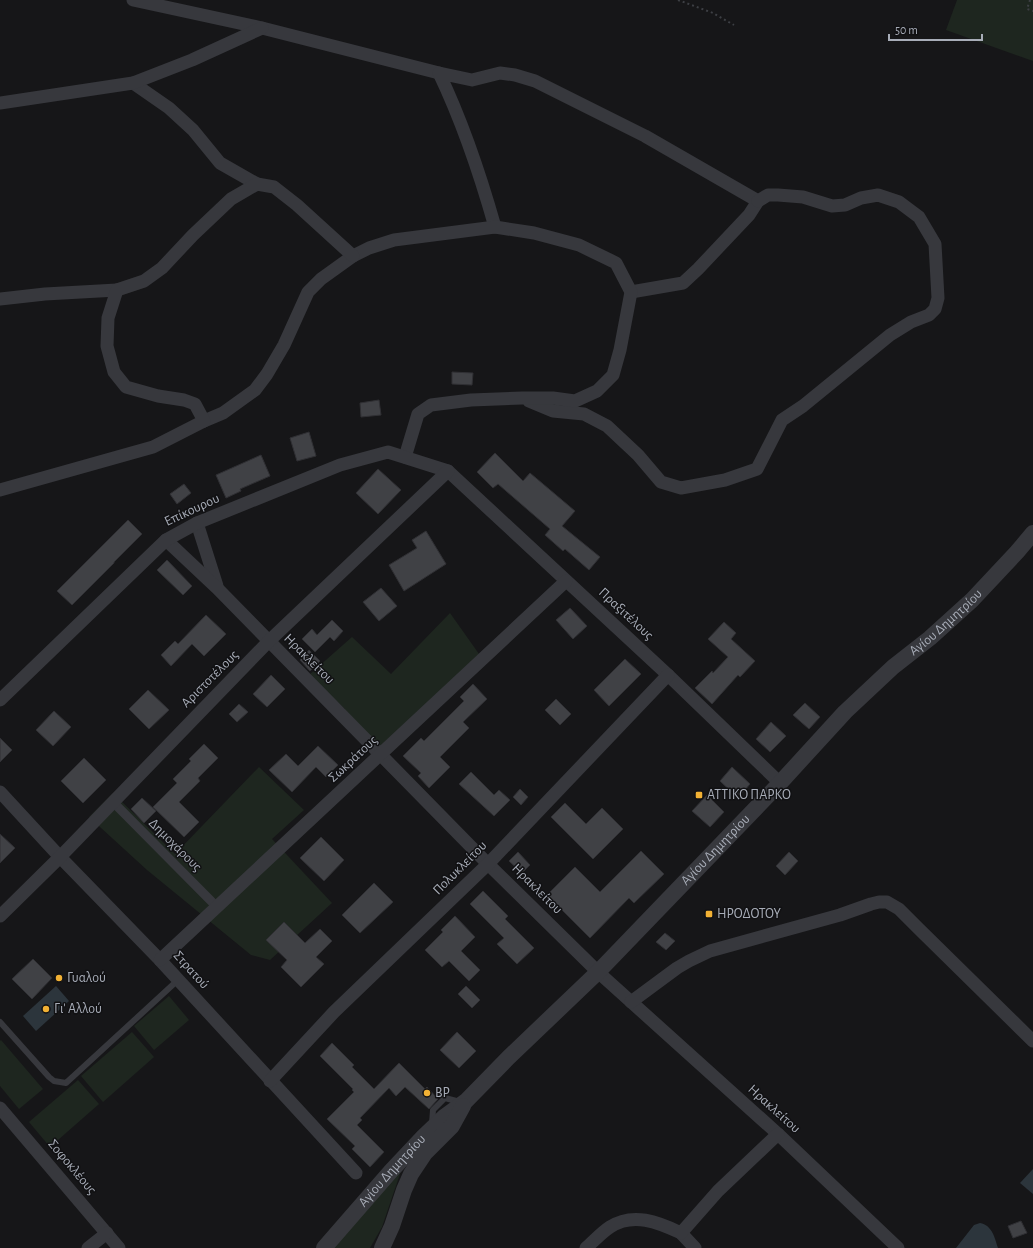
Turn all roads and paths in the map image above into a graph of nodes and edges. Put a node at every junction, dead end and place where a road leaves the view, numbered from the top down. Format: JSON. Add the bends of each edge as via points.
{"nodes":[{"id":1,"x":133,"y":0,"type":"edge"},
{"id":2,"x":678,"y":0,"type":"edge"},
{"id":3,"x":1030,"y":0,"type":"edge"},
{"id":4,"x":1033,"y":11,"type":"edge"},
{"id":5,"x":734,"y":25,"type":"dead end"},
{"id":6,"x":262,"y":28,"type":"junction"},
{"id":7,"x":439,"y":73,"type":"junction"},
{"id":8,"x":133,"y":83,"type":"junction"},
{"id":9,"x":0,"y":103,"type":"edge"},
{"id":10,"x":257,"y":184,"type":"junction"},
{"id":11,"x":758,"y":201,"type":"junction"},
{"id":12,"x":495,"y":227,"type":"junction"},
{"id":13,"x":353,"y":256,"type":"junction"},
{"id":14,"x":118,"y":290,"type":"junction"},
{"id":15,"x":632,"y":292,"type":"junction"},
{"id":16,"x":0,"y":299,"type":"edge"},
{"id":17,"x":522,"y":398,"type":"junction"},
{"id":18,"x":204,"y":421,"type":"junction"},
{"id":19,"x":405,"y":457,"type":"junction"},
{"id":20,"x":448,"y":471,"type":"junction"},
{"id":21,"x":0,"y":490,"type":"edge"},
{"id":22,"x":197,"y":523,"type":"junction"},
{"id":23,"x":1033,"y":534,"type":"edge"},
{"id":24,"x":166,"y":540,"type":"junction"},
{"id":25,"x":566,"y":581,"type":"junction"},
{"id":26,"x":217,"y":588,"type":"junction"},
{"id":27,"x":269,"y":641,"type":"junction"},
{"id":28,"x":668,"y":675,"type":"junction"},
{"id":29,"x":0,"y":700,"type":"edge"},
{"id":30,"x":381,"y":755,"type":"junction"},
{"id":31,"x":780,"y":783,"type":"junction"},
{"id":32,"x":0,"y":792,"type":"edge"},
{"id":33,"x":113,"y":802,"type":"junction"},
{"id":34,"x":60,"y":857,"type":"junction"},
{"id":35,"x":488,"y":864,"type":"junction"},
{"id":36,"x":217,"y":907,"type":"junction"},
{"id":37,"x":0,"y":916,"type":"edge"},
{"id":38,"x":160,"y":960,"type":"junction"},
{"id":39,"x":598,"y":972,"type":"junction"},
{"id":40,"x":178,"y":980,"type":"junction"},
{"id":41,"x":631,"y":1002,"type":"junction"},
{"id":42,"x":0,"y":1022,"type":"edge"},
{"id":43,"x":1033,"y":1041,"type":"edge"},
{"id":44,"x":270,"y":1081,"type":"junction"},
{"id":45,"x":465,"y":1102,"type":"junction"},
{"id":46,"x":0,"y":1108,"type":"edge"},
{"id":47,"x":778,"y":1134,"type":"junction"},
{"id":48,"x":356,"y":1173,"type":"dead end"},
{"id":49,"x":106,"y":1233,"type":"junction"},
{"id":50,"x":680,"y":1233,"type":"junction"},
{"id":51,"x":88,"y":1248,"type":"edge"},
{"id":52,"x":119,"y":1248,"type":"edge"},
{"id":53,"x":324,"y":1248,"type":"edge"},
{"id":54,"x":382,"y":1248,"type":"edge"},
{"id":55,"x":586,"y":1248,"type":"edge"},
{"id":56,"x":695,"y":1248,"type":"edge"},
{"id":57,"x":898,"y":1248,"type":"edge"}],
"edges":[{"from":1,"to":6,"type":"street"},
{"from":2,"to":5,"type":"path","via":[[713,13]]},
{"from":3,"to":4,"type":"path","via":[[1027,9]]},
{"from":6,"to":7,"type":"street"},
{"from":6,"to":8,"type":"street"},
{"from":7,"to":11,"type":"street","via":[[472,80],[500,73],[515,74],[535,81],[645,136]]},
{"from":7,"to":12,"type":"street","via":[[468,139]]},
{"from":8,"to":9,"type":"street"},
{"from":8,"to":10,"type":"street","via":[[169,108],[193,130],[220,163]]},
{"from":10,"to":13,"type":"street","via":[[274,187]]},
{"from":10,"to":14,"type":"street","via":[[231,199],[162,268],[144,281]]},
{"from":11,"to":15,"type":"street","via":[[749,215],[683,283]]},
{"from":11,"to":17,"type":"street","via":[[768,195],[778,195],[803,197],[832,206],[845,205],[861,198],[878,195],[899,202],[920,217],[935,244],[938,298],[935,309],[890,335],[782,420],[757,469],[725,480],[681,488],[661,482],[638,455],[607,426],[584,414],[553,411]]},
{"from":12,"to":13,"type":"street","via":[[394,240]]},
{"from":12,"to":15,"type":"street","via":[[534,233],[579,245],[616,263]]},
{"from":13,"to":18,"type":"street","via":[[321,279],[308,292],[284,345],[255,390],[223,413]]},
{"from":14,"to":16,"type":"street"},
{"from":14,"to":18,"type":"street","via":[[108,318],[107,346],[114,372],[126,387],[195,404]]},
{"from":15,"to":17,"type":"street","via":[[613,375],[597,391],[574,401]]},
{"from":17,"to":19,"type":"street","via":[[431,405],[418,414]]},
{"from":18,"to":21,"type":"street","via":[[153,447]]},
{"from":19,"to":20,"type":"street","name":"Επίκουρου"},
{"from":19,"to":22,"type":"street","name":"Επίκουρου","via":[[388,452],[340,465]]},
{"from":20,"to":25,"type":"street","name":"Πραξιτέλους"},
{"from":20,"to":27,"type":"street","name":"Αριστοτέλους"},
{"from":22,"to":24,"type":"street","name":"Επίκουρου"},
{"from":22,"to":26,"type":"street"},
{"from":23,"to":31,"type":"street","name":"Αγίου Δημητρίου","via":[[972,600],[844,712]]},
{"from":24,"to":26,"type":"street","name":"Ηρακλείτου"},
{"from":24,"to":29,"type":"street","name":"Επίκουρου"},
{"from":25,"to":28,"type":"street","name":"Πραξιτέλους"},
{"from":25,"to":30,"type":"street","name":"Σωκράτους"},
{"from":26,"to":27,"type":"street","name":"Ηρακλείτου"},
{"from":27,"to":30,"type":"street","name":"Ηρακλείτου"},
{"from":27,"to":33,"type":"street","name":"Αριστοτέλους"},
{"from":28,"to":31,"type":"street","name":"Πραξιτέλους"},
{"from":28,"to":35,"type":"street","name":"Πολυκλείτου"},
{"from":30,"to":35,"type":"street","name":"Ηρακλείτου"},
{"from":30,"to":36,"type":"street","name":"Σωκράτους"},
{"from":31,"to":39,"type":"street","name":"Αγίου Δημητρίου"},
{"from":32,"to":34,"type":"street","name":"Στρατού"},
{"from":33,"to":34,"type":"street","name":"Αριστοτέλους"},
{"from":33,"to":36,"type":"street","name":"Δημοχάρους"},
{"from":34,"to":37,"type":"street","name":"Αριστοτέλους"},
{"from":34,"to":38,"type":"street","name":"Στρατού"},
{"from":35,"to":39,"type":"street","name":"Ηρακλείτου"},
{"from":35,"to":44,"type":"street","name":"Πολυκλείτου","via":[[334,1012]]},
{"from":36,"to":38,"type":"street","name":"Σωκράτους"},
{"from":38,"to":40,"type":"street","name":"Στρατού"},
{"from":39,"to":41,"type":"street","name":"Ηρακλείτου"},
{"from":39,"to":45,"type":"street","name":"Αγίου Δημητρίου"},
{"from":40,"to":42,"type":"lane","via":[[66,1083],[54,1081],[49,1077]]},
{"from":40,"to":44,"type":"street","name":"Στρατού"},
{"from":41,"to":43,"type":"street","via":[[677,968],[710,951],[871,904],[887,902],[919,929]]},
{"from":41,"to":47,"type":"street","name":"Ηρακλείτου"},
{"from":44,"to":48,"type":"street","name":"Στρατού"},
{"from":45,"to":53,"type":"street","name":"Αγίου Δημητρίου","via":[[444,1117],[391,1171]]},
{"from":45,"to":54,"type":"street","name":"Αγίου Δημητρίου","via":[[452,1126],[425,1153],[411,1174]]},
{"from":46,"to":49,"type":"street","name":"Σοφοκλέους"},
{"from":47,"to":50,"type":"street","via":[[718,1191]]},
{"from":47,"to":57,"type":"street","name":"Ηρακλείτου"},
{"from":49,"to":51,"type":"street"},
{"from":49,"to":52,"type":"street","name":"Σοφοκλέους"},
{"from":50,"to":55,"type":"street","via":[[645,1219],[619,1222]]},
{"from":50,"to":56,"type":"street"}]}
